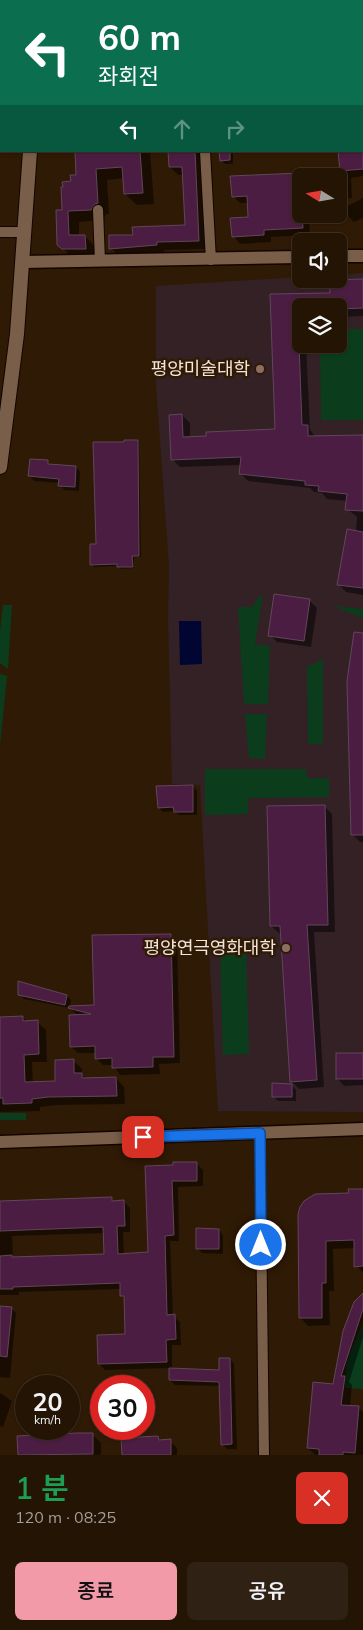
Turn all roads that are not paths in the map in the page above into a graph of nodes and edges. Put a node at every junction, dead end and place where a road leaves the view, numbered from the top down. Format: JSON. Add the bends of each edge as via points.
{"nodes":[{"id":1,"x":30,"y":152,"type":"edge"},
{"id":2,"x":205,"y":152,"type":"edge"},
{"id":3,"x":98,"y":210,"type":"dead end"},
{"id":4,"x":0,"y":232,"type":"edge"},
{"id":5,"x":24,"y":232,"type":"junction"},
{"id":6,"x":347,"y":256,"type":"edge"},
{"id":7,"x":363,"y":256,"type":"edge"},
{"id":8,"x":292,"y":257,"type":"edge"},
{"id":9,"x":211,"y":260,"type":"junction"},
{"id":10,"x":100,"y":261,"type":"junction"},
{"id":11,"x":22,"y":262,"type":"junction"},
{"id":12,"x":0,"y":467,"type":"edge"},
{"id":13,"x":363,"y":1129,"type":"edge"},
{"id":14,"x":260,"y":1133,"type":"junction"},
{"id":15,"x":0,"y":1142,"type":"edge"},
{"id":16,"x":264,"y":1455,"type":"edge"}],
"edges":[{"from":1,"to":5,"type":"main road"},
{"from":2,"to":9,"type":"street"},
{"from":3,"to":10,"type":"street"},
{"from":4,"to":5,"type":"street"},
{"from":5,"to":11,"type":"main road"},
{"from":6,"to":7,"type":"street"},
{"from":8,"to":9,"type":"street"},
{"from":9,"to":10,"type":"street"},
{"from":10,"to":11,"type":"street"},
{"from":11,"to":12,"type":"main road","via":[[17,334]]},
{"from":13,"to":14,"type":"street"},
{"from":14,"to":15,"type":"street"},
{"from":14,"to":16,"type":"street"}]}
